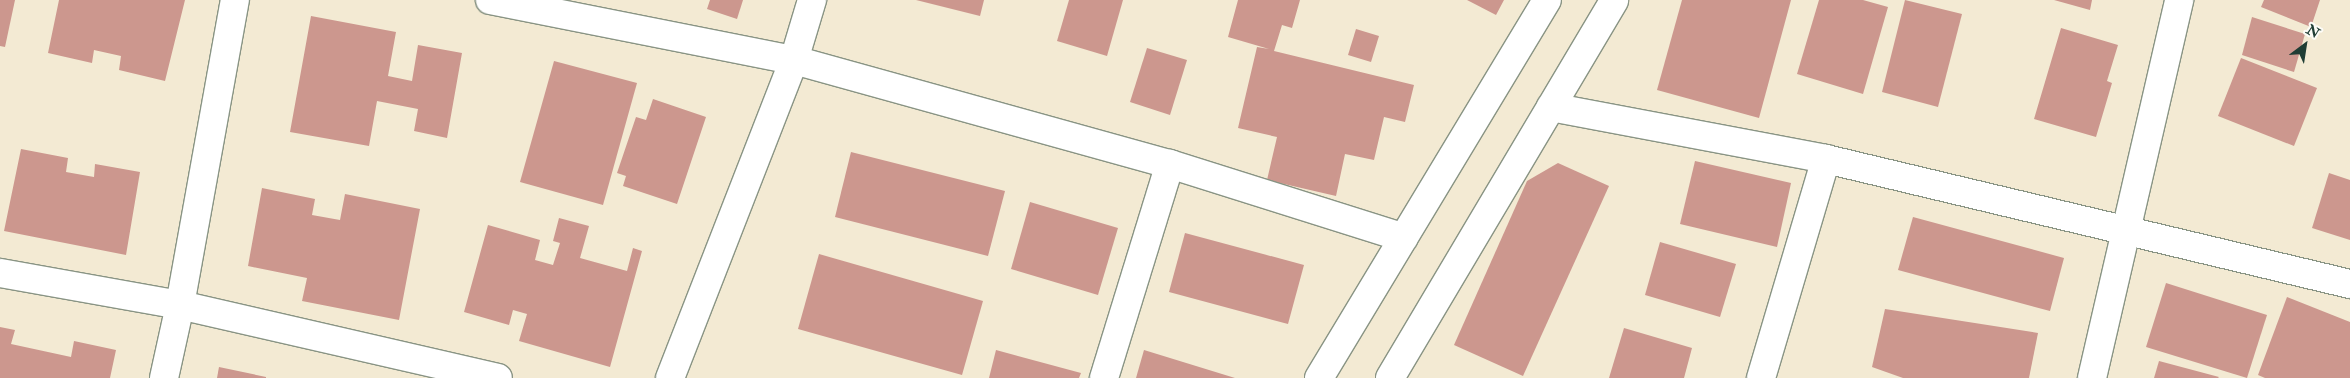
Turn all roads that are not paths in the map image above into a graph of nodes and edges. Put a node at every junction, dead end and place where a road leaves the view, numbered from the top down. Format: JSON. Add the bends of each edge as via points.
{"nodes":[{"id":1,"x":235,"y":0,"type":"edge"},
{"id":2,"x":490,"y":0,"type":"edge"},
{"id":3,"x":812,"y":0,"type":"edge"},
{"id":4,"x":1546,"y":0,"type":"edge"},
{"id":5,"x":1614,"y":0,"type":"edge"},
{"id":6,"x":2179,"y":0,"type":"edge"},
{"id":7,"x":794,"y":60,"type":"junction"},
{"id":8,"x":1551,"y":107,"type":"junction"},
{"id":9,"x":1826,"y":159,"type":"junction"},
{"id":10,"x":1170,"y":164,"type":"junction"},
{"id":11,"x":2125,"y":230,"type":"junction"},
{"id":12,"x":1404,"y":238,"type":"junction"},
{"id":13,"x":0,"y":273,"type":"edge"},
{"id":14,"x":2350,"y":284,"type":"edge"},
{"id":15,"x":180,"y":305,"type":"junction"},
{"id":16,"x":164,"y":378,"type":"edge"},
{"id":17,"x":498,"y":378,"type":"edge"},
{"id":18,"x":670,"y":378,"type":"edge"},
{"id":19,"x":1104,"y":378,"type":"edge"},
{"id":20,"x":1319,"y":378,"type":"edge"},
{"id":21,"x":1390,"y":378,"type":"edge"},
{"id":22,"x":1761,"y":378,"type":"edge"},
{"id":23,"x":2092,"y":378,"type":"edge"}],
"edges":[{"from":1,"to":15,"type":"street"},
{"from":2,"to":7,"type":"street"},
{"from":3,"to":7,"type":"street"},
{"from":4,"to":12,"type":"street"},
{"from":5,"to":8,"type":"street"},
{"from":6,"to":11,"type":"street"},
{"from":7,"to":10,"type":"street"},
{"from":7,"to":18,"type":"street"},
{"from":8,"to":9,"type":"street"},
{"from":8,"to":21,"type":"street"},
{"from":9,"to":11,"type":"street"},
{"from":9,"to":22,"type":"street"},
{"from":10,"to":12,"type":"street"},
{"from":10,"to":19,"type":"street"},
{"from":11,"to":14,"type":"street"},
{"from":11,"to":23,"type":"street"},
{"from":12,"to":20,"type":"street"},
{"from":13,"to":15,"type":"street"},
{"from":15,"to":16,"type":"street"},
{"from":15,"to":17,"type":"street"}]}
